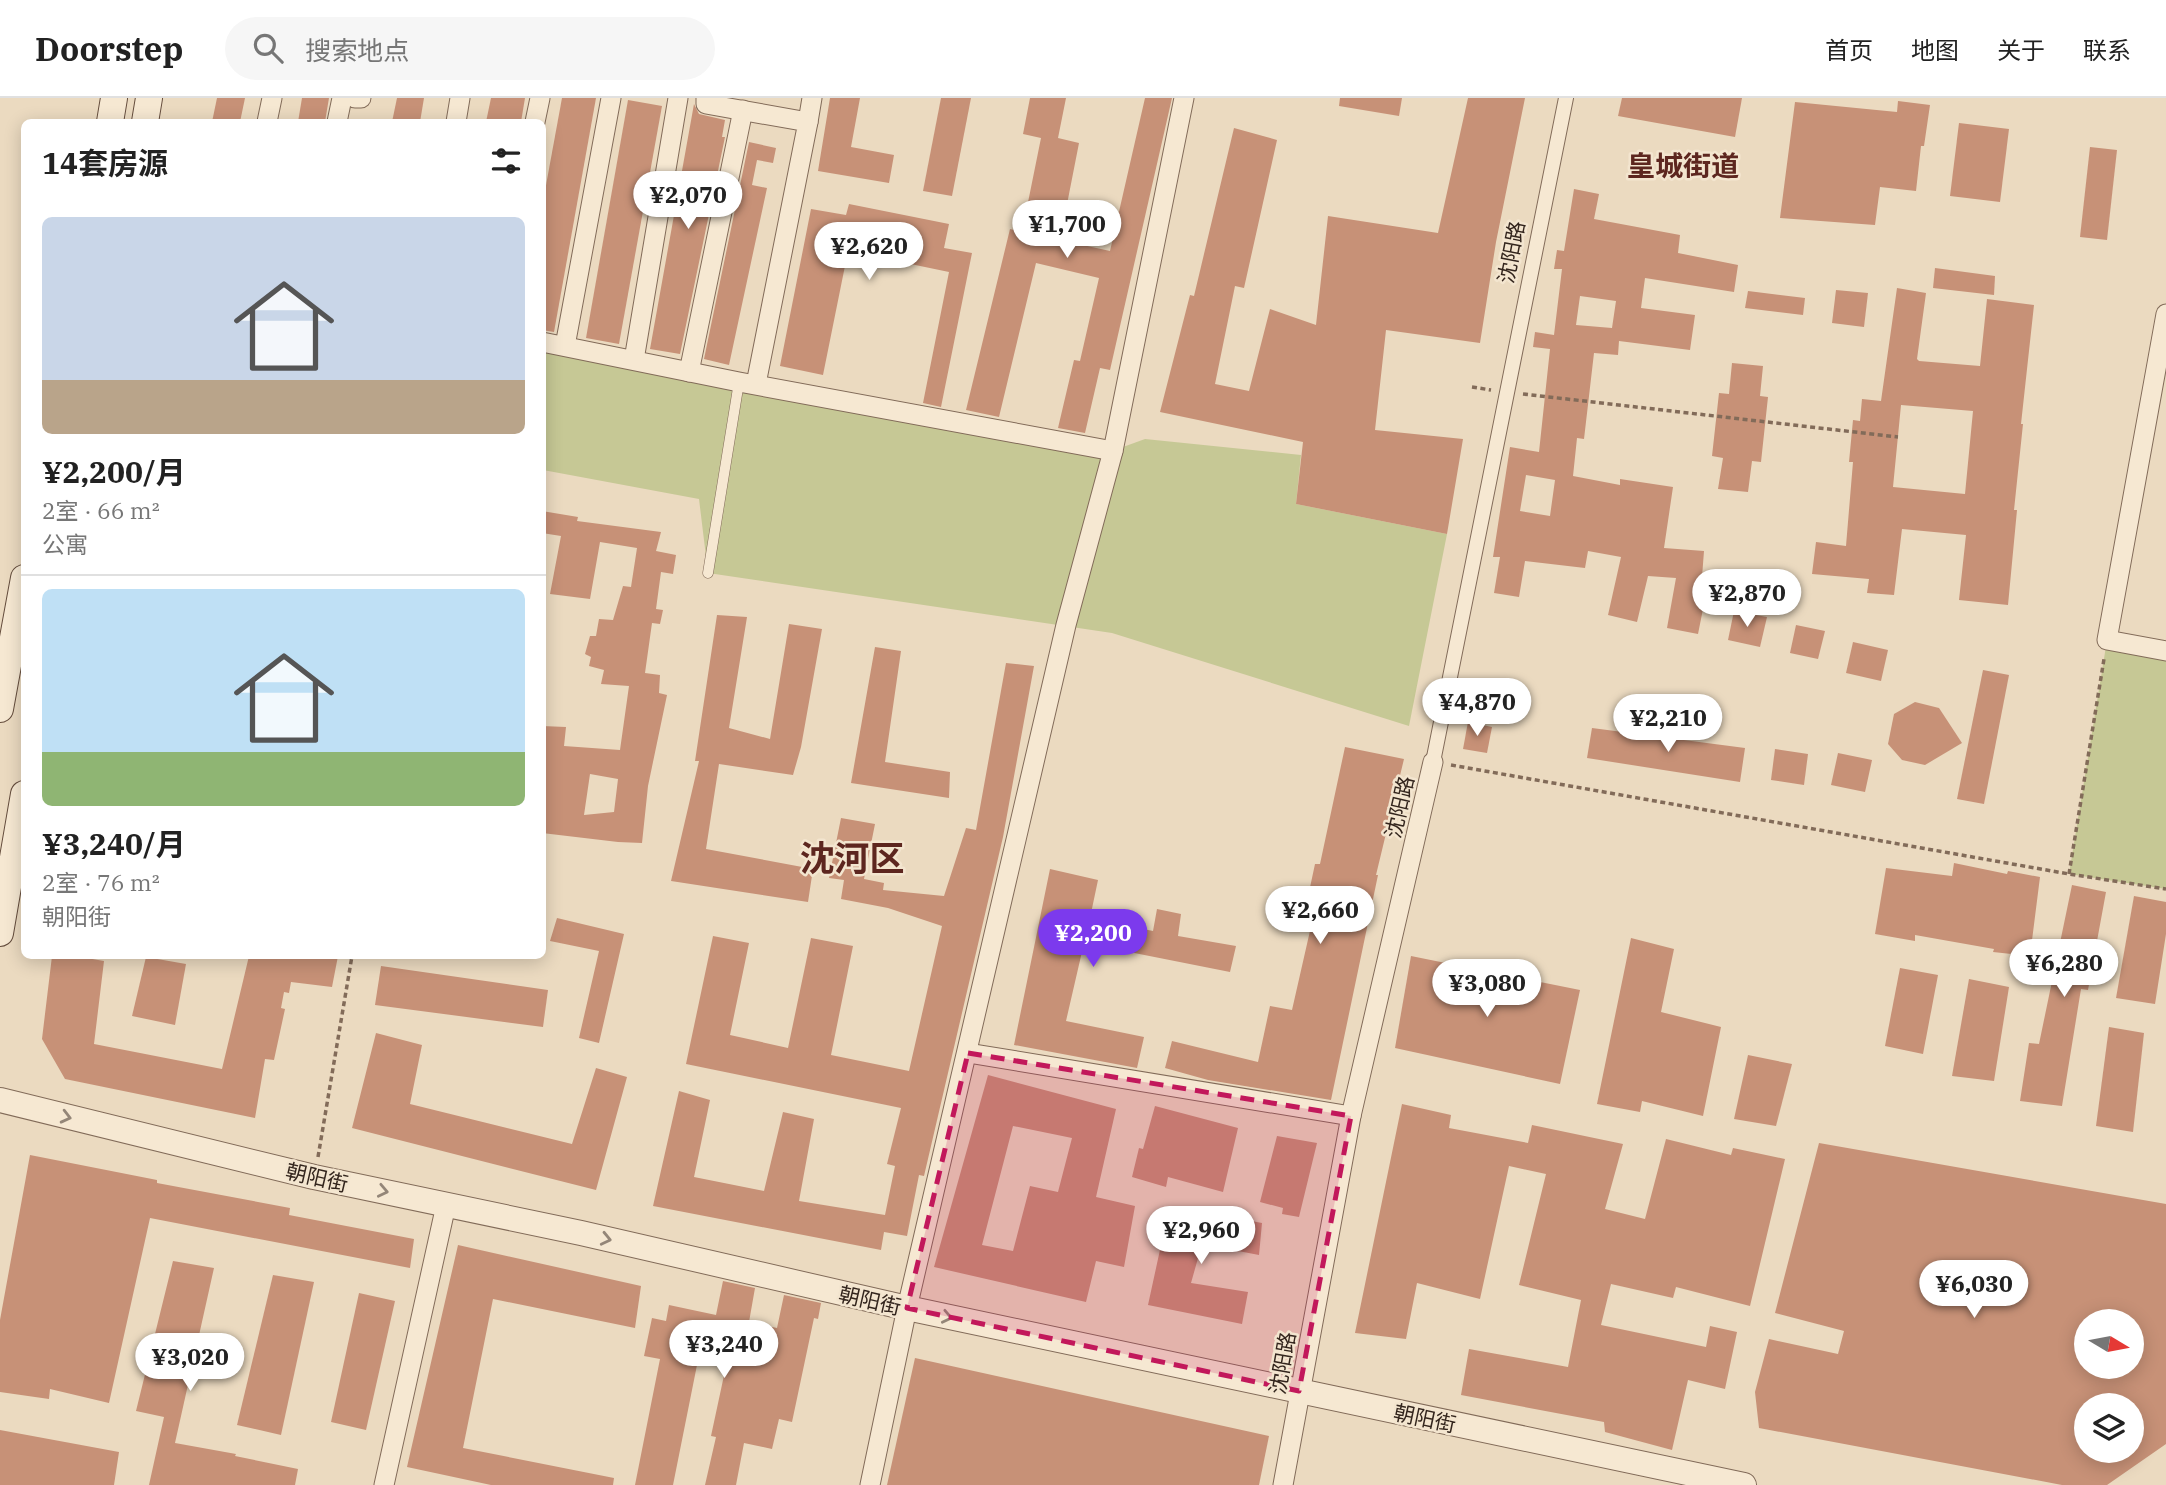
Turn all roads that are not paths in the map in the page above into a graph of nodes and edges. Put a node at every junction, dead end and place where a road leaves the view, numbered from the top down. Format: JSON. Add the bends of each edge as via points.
{"nodes":[{"id":1,"x":114,"y":98,"type":"edge"},
{"id":2,"x":149,"y":98,"type":"edge"},
{"id":3,"x":272,"y":98,"type":"edge"},
{"id":4,"x":342,"y":98,"type":"edge"},
{"id":5,"x":355,"y":98,"type":"edge"},
{"id":6,"x":361,"y":98,"type":"edge"},
{"id":7,"x":460,"y":98,"type":"edge"},
{"id":8,"x":540,"y":98,"type":"edge"},
{"id":9,"x":611,"y":98,"type":"edge"},
{"id":10,"x":678,"y":98,"type":"edge"},
{"id":11,"x":706,"y":98,"type":"edge"},
{"id":12,"x":812,"y":98,"type":"edge"},
{"id":13,"x":1184,"y":98,"type":"edge"},
{"id":14,"x":1566,"y":98,"type":"edge"},
{"id":15,"x":743,"y":110,"type":"junction"},
{"id":16,"x":110,"y":119,"type":"edge"},
{"id":17,"x":146,"y":119,"type":"edge"},
{"id":18,"x":268,"y":119,"type":"edge"},
{"id":19,"x":338,"y":119,"type":"edge"},
{"id":20,"x":456,"y":119,"type":"edge"},
{"id":21,"x":536,"y":119,"type":"edge"},
{"id":22,"x":807,"y":122,"type":"junction"},
{"id":23,"x":2166,"y":314,"type":"edge"},
{"id":24,"x":546,"y":343,"type":"edge"},
{"id":25,"x":565,"y":346,"type":"junction"},
{"id":26,"x":634,"y":360,"type":"junction"},
{"id":27,"x":689,"y":372,"type":"junction"},
{"id":28,"x":747,"y":383,"type":"junction"},
{"id":29,"x":1112,"y":451,"type":"junction"},
{"id":30,"x":708,"y":573,"type":"dead end"},
{"id":31,"x":21,"y":594,"type":"edge"},
{"id":32,"x":2166,"y":651,"type":"edge"},
{"id":33,"x":0,"y":709,"type":"edge"},
{"id":34,"x":1433,"y":762,"type":"joint"},
{"id":35,"x":21,"y":811,"type":"edge"},
{"id":36,"x":0,"y":933,"type":"edge"},
{"id":37,"x":968,"y":1053,"type":"junction"},
{"id":38,"x":0,"y":1100,"type":"edge"},
{"id":39,"x":1351,"y":1116,"type":"junction"},
{"id":40,"x":446,"y":1205,"type":"junction"},
{"id":41,"x":907,"y":1308,"type":"junction"},
{"id":42,"x":1299,"y":1391,"type":"junction"},
{"id":43,"x":383,"y":1485,"type":"edge"},
{"id":44,"x":870,"y":1485,"type":"edge"},
{"id":45,"x":1283,"y":1485,"type":"edge"},
{"id":46,"x":1744,"y":1485,"type":"edge"}],
"edges":[{"from":1,"to":16,"type":"main road"},
{"from":2,"to":17,"type":"main road"},
{"from":3,"to":18,"type":"street"},
{"from":4,"to":19,"type":"street"},
{"from":5,"to":6,"type":"street"},
{"from":7,"to":20,"type":"street"},
{"from":8,"to":21,"type":"street"},
{"from":9,"to":25,"type":"street"},
{"from":10,"to":26,"type":"street"},
{"from":11,"to":15,"type":"street","via":[[706,104]]},
{"from":12,"to":22,"type":"street"},
{"from":13,"to":29,"type":"street"},
{"from":14,"to":34,"type":"street","name":"沈阳路"},
{"from":15,"to":22,"type":"street"},
{"from":15,"to":27,"type":"street"},
{"from":22,"to":28,"type":"street"},
{"from":23,"to":32,"type":"street","via":[[2107,640]]},
{"from":24,"to":25,"type":"street"},
{"from":25,"to":26,"type":"street"},
{"from":26,"to":27,"type":"street"},
{"from":27,"to":28,"type":"street"},
{"from":28,"to":29,"type":"street"},
{"from":28,"to":30,"type":"lane"},
{"from":29,"to":37,"type":"street","via":[[1066,625]]},
{"from":31,"to":33,"type":"main road"},
{"from":34,"to":39,"type":"street","name":"沈阳路"},
{"from":35,"to":36,"type":"main road"},
{"from":37,"to":39,"type":"street"},
{"from":37,"to":41,"type":"street"},
{"from":38,"to":40,"type":"street","name":"朝阳街","one_way":true},
{"from":39,"to":42,"type":"street","name":"沈阳路"},
{"from":40,"to":41,"type":"street","name":"朝阳街","one_way":true},
{"from":40,"to":43,"type":"street"},
{"from":41,"to":42,"type":"street","name":"朝阳街","one_way":true},
{"from":41,"to":44,"type":"street"},
{"from":42,"to":45,"type":"street","name":"沈阳路"},
{"from":42,"to":46,"type":"street","name":"朝阳街"}]}
